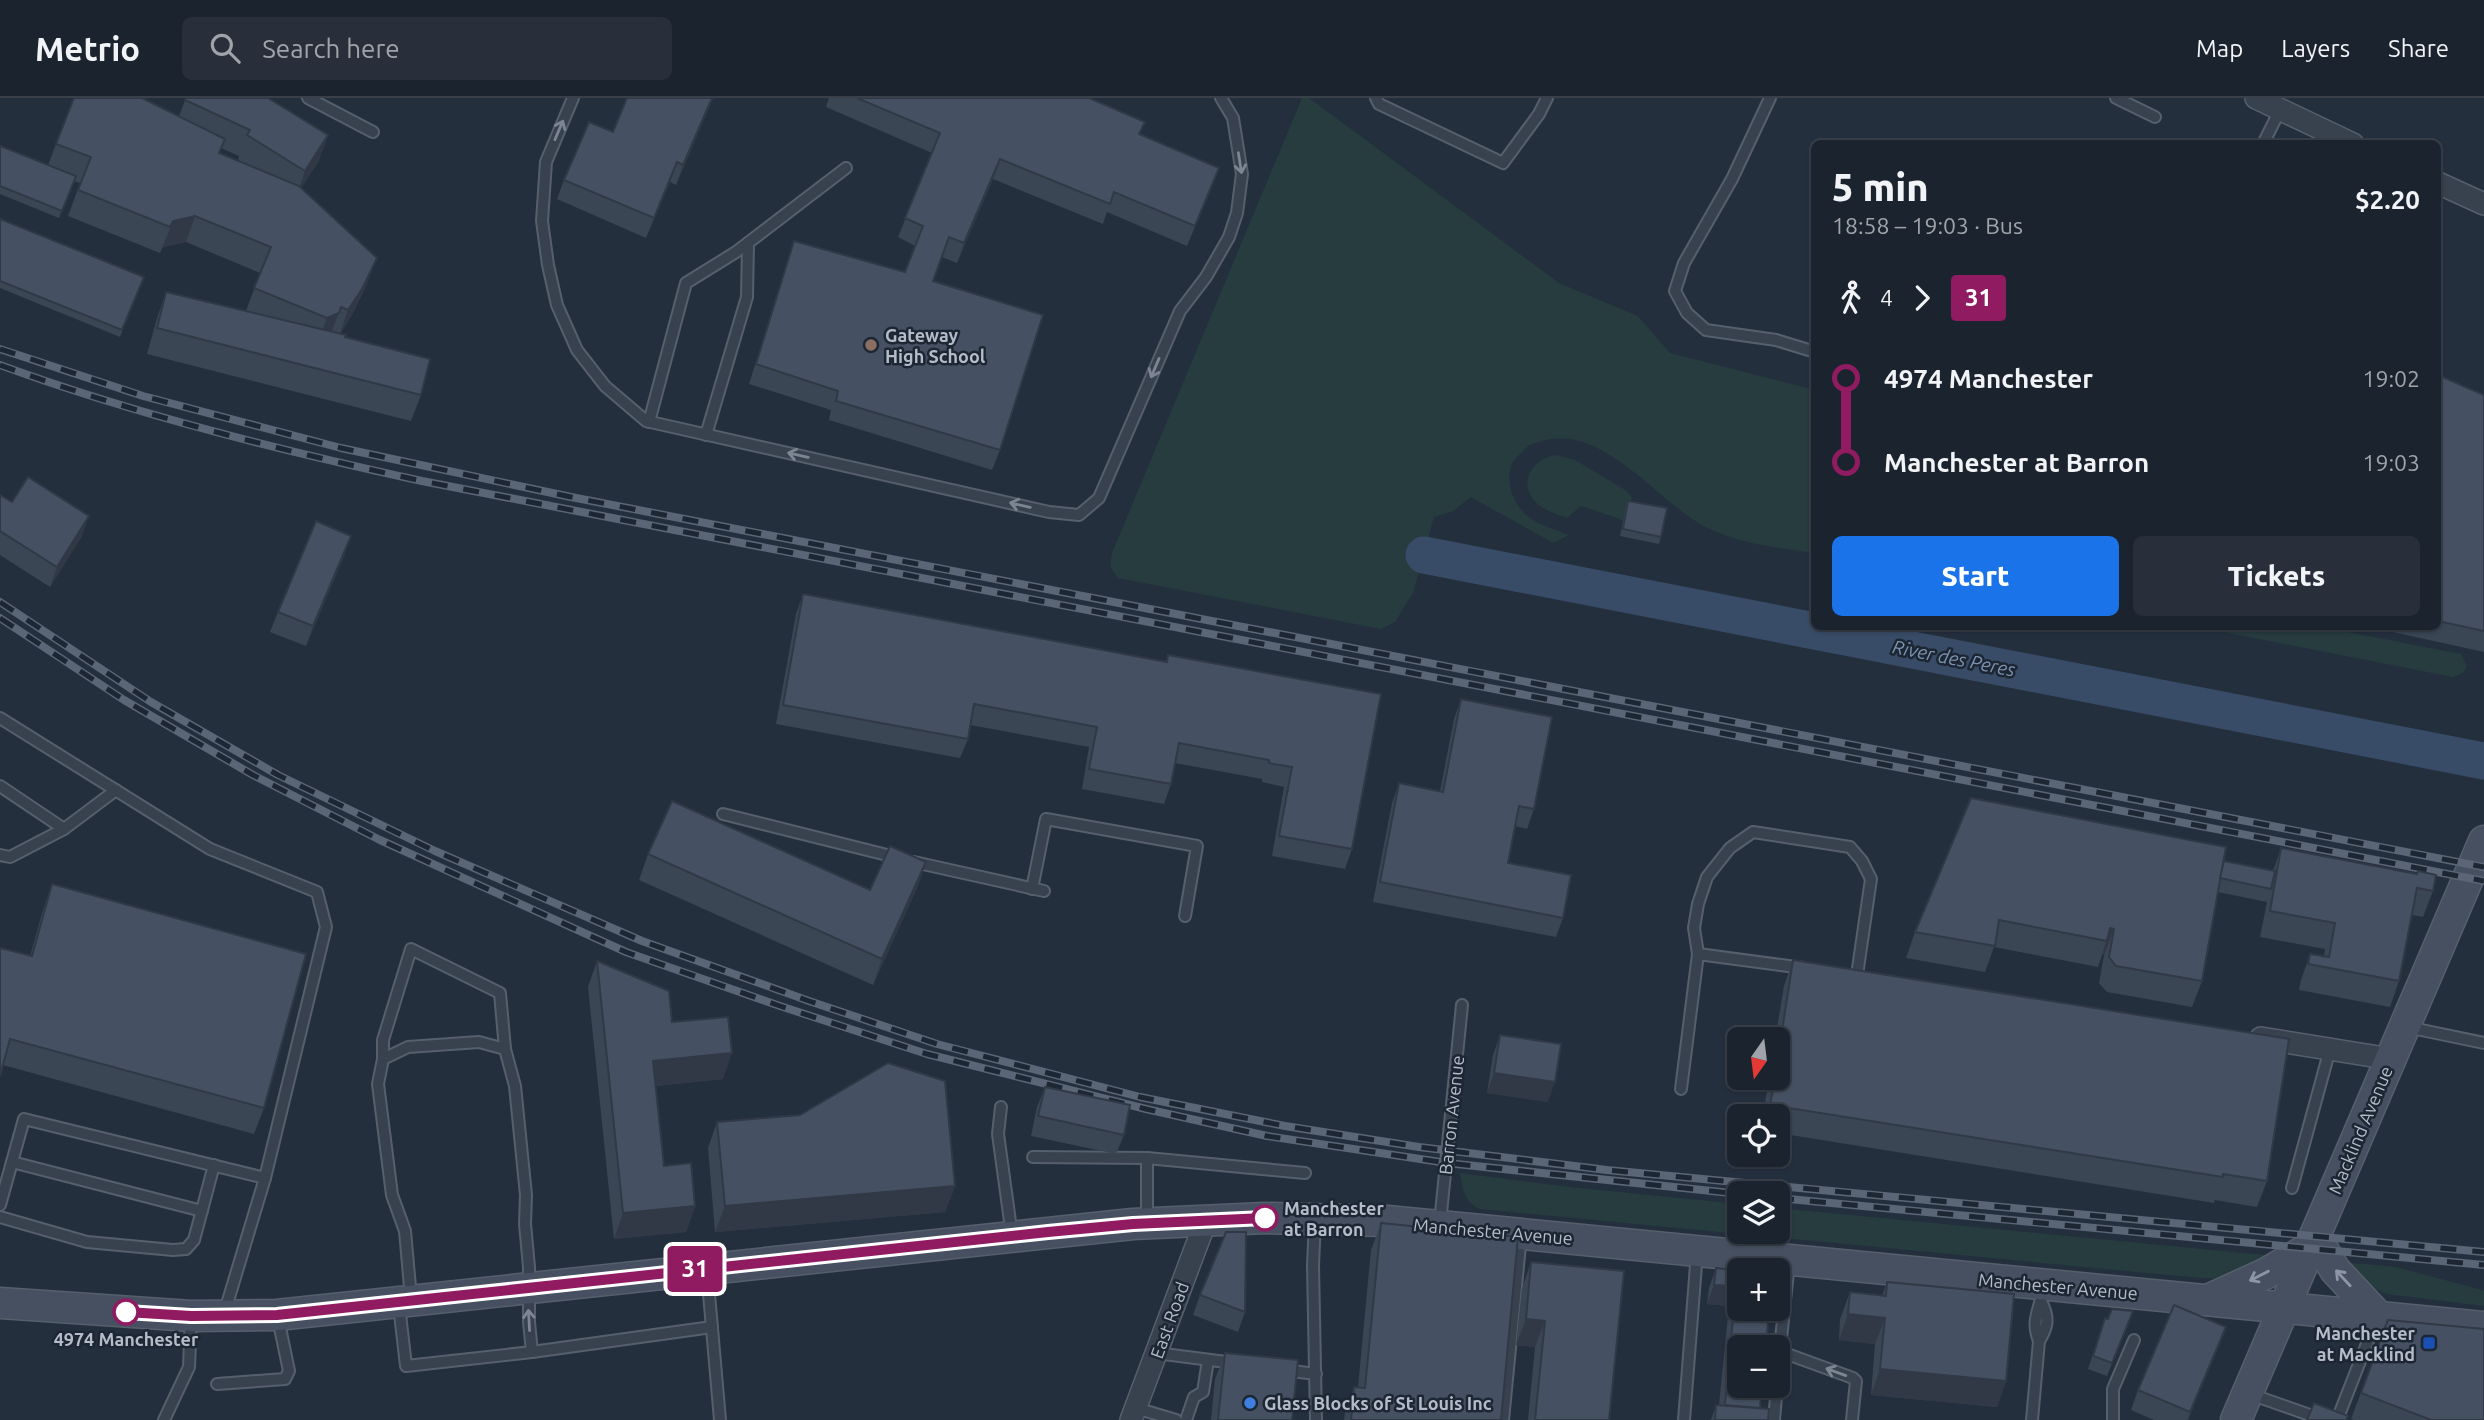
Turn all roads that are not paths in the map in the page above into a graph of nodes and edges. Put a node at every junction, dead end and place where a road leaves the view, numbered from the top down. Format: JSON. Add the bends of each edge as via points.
{"nodes":[{"id":1,"x":308,"y":98,"type":"edge"},
{"id":2,"x":573,"y":98,"type":"edge"},
{"id":3,"x":1221,"y":98,"type":"edge"},
{"id":4,"x":1376,"y":98,"type":"edge"},
{"id":5,"x":1548,"y":98,"type":"edge"},
{"id":6,"x":1770,"y":98,"type":"edge"},
{"id":7,"x":2116,"y":98,"type":"edge"},
{"id":8,"x":2256,"y":98,"type":"edge"},
{"id":9,"x":2280,"y":110,"type":"junction"},
{"id":10,"x":2155,"y":117,"type":"dead end"},
{"id":11,"x":373,"y":132,"type":"dead end"},
{"id":12,"x":2265,"y":140,"type":"edge"},
{"id":13,"x":2344,"y":140,"type":"edge"},
{"id":14,"x":846,"y":168,"type":"dead end"},
{"id":15,"x":2441,"y":184,"type":"edge"},
{"id":16,"x":2484,"y":204,"type":"edge"},
{"id":17,"x":748,"y":243,"type":"junction"},
{"id":18,"x":1811,"y":351,"type":"edge"},
{"id":19,"x":649,"y":422,"type":"junction"},
{"id":20,"x":706,"y":435,"type":"junction"},
{"id":21,"x":0,"y":718,"type":"edge"},
{"id":22,"x":0,"y":786,"type":"edge"},
{"id":23,"x":116,"y":790,"type":"junction"},
{"id":24,"x":723,"y":814,"type":"dead end"},
{"id":25,"x":64,"y":829,"type":"junction"},
{"id":26,"x":2484,"y":841,"type":"edge"},
{"id":27,"x":0,"y":855,"type":"edge"},
{"id":28,"x":1032,"y":889,"type":"junction"},
{"id":29,"x":1044,"y":891,"type":"dead end"},
{"id":30,"x":1185,"y":916,"type":"dead end"},
{"id":31,"x":1698,"y":954,"type":"junction"},
{"id":32,"x":1817,"y":970,"type":"edge"},
{"id":33,"x":1843,"y":973,"type":"edge"},
{"id":34,"x":1462,"y":1004,"type":"dead end"},
{"id":35,"x":2405,"y":1026,"type":"junction"},
{"id":36,"x":2236,"y":1034,"type":"edge"},
{"id":37,"x":2484,"y":1044,"type":"edge"},
{"id":38,"x":505,"y":1049,"type":"junction"},
{"id":39,"x":2330,"y":1049,"type":"junction"},
{"id":40,"x":383,"y":1059,"type":"junction"},
{"id":41,"x":2391,"y":1059,"type":"junction"},
{"id":42,"x":1681,"y":1089,"type":"dead end"},
{"id":43,"x":1001,"y":1107,"type":"dead end"},
{"id":44,"x":1033,"y":1157,"type":"dead end"},
{"id":45,"x":1147,"y":1158,"type":"junction"},
{"id":46,"x":12,"y":1162,"type":"junction"},
{"id":47,"x":214,"y":1165,"type":"junction"},
{"id":48,"x":1305,"y":1173,"type":"dead end"},
{"id":49,"x":265,"y":1178,"type":"junction"},
{"id":50,"x":2292,"y":1188,"type":"dead end"},
{"id":51,"x":0,"y":1205,"type":"edge"},
{"id":52,"x":202,"y":1211,"type":"junction"},
{"id":53,"x":0,"y":1217,"type":"edge"},
{"id":54,"x":1315,"y":1218,"type":"junction"},
{"id":55,"x":1206,"y":1220,"type":"junction"},
{"id":56,"x":1146,"y":1223,"type":"junction"},
{"id":57,"x":1439,"y":1226,"type":"junction"},
{"id":58,"x":1521,"y":1234,"type":"junction"},
{"id":59,"x":1012,"y":1236,"type":"junction"},
{"id":60,"x":2312,"y":1242,"type":"junction"},
{"id":61,"x":1697,"y":1251,"type":"junction"},
{"id":62,"x":1769,"y":1258,"type":"edge"},
{"id":63,"x":1790,"y":1260,"type":"edge"},
{"id":64,"x":707,"y":1268,"type":"junction"},
{"id":65,"x":529,"y":1288,"type":"junction"},
{"id":66,"x":2043,"y":1294,"type":"junction"},
{"id":67,"x":2207,"y":1300,"type":"junction"},
{"id":68,"x":405,"y":1301,"type":"junction"},
{"id":69,"x":0,"y":1303,"type":"edge"},
{"id":70,"x":2283,"y":1308,"type":"junction"},
{"id":71,"x":277,"y":1315,"type":"junction"},
{"id":72,"x":191,"y":1316,"type":"junction"},
{"id":73,"x":223,"y":1316,"type":"junction"},
{"id":74,"x":2378,"y":1316,"type":"junction"},
{"id":75,"x":2484,"y":1327,"type":"edge"},
{"id":76,"x":712,"y":1328,"type":"junction"},
{"id":77,"x":2134,"y":1340,"type":"dead end"},
{"id":78,"x":532,"y":1352,"type":"junction"},
{"id":79,"x":1156,"y":1353,"type":"junction"},
{"id":80,"x":1790,"y":1355,"type":"edge"},
{"id":81,"x":1208,"y":1360,"type":"junction"},
{"id":82,"x":1249,"y":1365,"type":"edge"},
{"id":83,"x":1276,"y":1368,"type":"edge"},
{"id":84,"x":1316,"y":1374,"type":"junction"},
{"id":85,"x":217,"y":1384,"type":"dead end"},
{"id":86,"x":2247,"y":1392,"type":"junction"},
{"id":87,"x":1776,"y":1398,"type":"edge"},
{"id":88,"x":1133,"y":1414,"type":"edge"},
{"id":89,"x":164,"y":1420,"type":"edge"},
{"id":90,"x":720,"y":1420,"type":"edge"},
{"id":91,"x":1175,"y":1420,"type":"edge"},
{"id":92,"x":1186,"y":1420,"type":"edge"},
{"id":93,"x":1315,"y":1420,"type":"edge"},
{"id":94,"x":1503,"y":1420,"type":"edge"},
{"id":95,"x":1684,"y":1420,"type":"edge"},
{"id":96,"x":1774,"y":1420,"type":"edge"},
{"id":97,"x":1853,"y":1420,"type":"edge"},
{"id":98,"x":2032,"y":1420,"type":"edge"},
{"id":99,"x":2113,"y":1420,"type":"edge"},
{"id":100,"x":2236,"y":1420,"type":"edge"},
{"id":101,"x":2324,"y":1420,"type":"edge"},
{"id":102,"x":2337,"y":1420,"type":"edge"}],
"edges":[{"from":1,"to":11,"type":"lane"},
{"from":19,"to":2,"type":"lane","one_way":true,"via":[[605,386],[577,350],[556,305],[542,221],[546,162]]},
{"from":3,"to":20,"type":"lane","one_way":true,"via":[[1233,118],[1242,174],[1229,237],[1180,311],[1099,498],[1079,515]]},
{"from":4,"to":5,"type":"lane","via":[[1379,104],[1503,163]]},
{"from":6,"to":18,"type":"lane","via":[[1732,179],[1684,263],[1675,291],[1688,313],[1706,330],[1776,340]]},
{"from":7,"to":10,"type":"lane"},
{"from":8,"to":9,"type":"street"},
{"from":9,"to":12,"type":"lane"},
{"from":9,"to":13,"type":"street"},
{"from":14,"to":17,"type":"lane"},
{"from":15,"to":16,"type":"street"},
{"from":17,"to":19,"type":"lane","via":[[685,283]]},
{"from":17,"to":20,"type":"lane","via":[[747,297]]},
{"from":19,"to":20,"type":"lane"},
{"from":21,"to":23,"type":"lane"},
{"from":22,"to":25,"type":"lane"},
{"from":23,"to":25,"type":"lane"},
{"from":23,"to":49,"type":"lane","via":[[210,849],[317,892],[326,927]]},
{"from":24,"to":28,"type":"lane"},
{"from":25,"to":27,"type":"lane","via":[[10,857]]},
{"from":26,"to":35,"type":"main road","name":"Macklind Avenue"},
{"from":28,"to":29,"type":"lane"},
{"from":28,"to":30,"type":"lane","via":[[1046,819],[1197,846]]},
{"from":31,"to":32,"type":"lane"},
{"from":31,"to":33,"type":"lane","via":[[1694,928],[1707,877],[1730,848],[1753,832],[1850,847],[1862,861],[1871,879],[1862,976]]},
{"from":31,"to":42,"type":"lane"},
{"from":34,"to":57,"type":"lane","name":"Barron Avenue"},
{"from":35,"to":37,"type":"lane"},
{"from":35,"to":41,"type":"main road","name":"Macklind Avenue"},
{"from":36,"to":39,"type":"street"},
{"from":38,"to":40,"type":"lane","via":[[479,1042],[408,1047]]},
{"from":38,"to":40,"type":"lane","via":[[500,993],[411,949],[383,1040]]},
{"from":38,"to":65,"type":"lane","via":[[517,1100]]},
{"from":39,"to":41,"type":"street"},
{"from":39,"to":50,"type":"lane"},
{"from":40,"to":68,"type":"lane","via":[[378,1084],[392,1195],[405,1231]]},
{"from":41,"to":60,"type":"main road","name":"Macklind Avenue"},
{"from":43,"to":59,"type":"lane","via":[[998,1134]]},
{"from":44,"to":45,"type":"lane"},
{"from":45,"to":48,"type":"lane"},
{"from":45,"to":56,"type":"lane"},
{"from":46,"to":47,"type":"lane","via":[[24,1119]]},
{"from":46,"to":51,"type":"lane"},
{"from":46,"to":52,"type":"lane"},
{"from":47,"to":49,"type":"lane"},
{"from":47,"to":52,"type":"lane"},
{"from":49,"to":73,"type":"lane"},
{"from":52,"to":53,"type":"lane","via":[[194,1240],[173,1251],[87,1242]]},
{"from":54,"to":55,"type":"main road","name":"Manchester Avenue"},
{"from":54,"to":57,"type":"main road","name":"Manchester Avenue"},
{"from":54,"to":84,"type":"lane"},
{"from":55,"to":56,"type":"main road","name":"Manchester Avenue"},
{"from":55,"to":79,"type":"street","name":"East Road"},
{"from":56,"to":59,"type":"main road","name":"Manchester Avenue"},
{"from":57,"to":58,"type":"main road","name":"Manchester Avenue"},
{"from":58,"to":61,"type":"main road","name":"Manchester Avenue"},
{"from":58,"to":94,"type":"lane"},
{"from":59,"to":64,"type":"main road","name":"Manchester Avenue"},
{"from":60,"to":67,"type":"main road","one_way":true,"via":[[2267,1273]]},
{"from":60,"to":70,"type":"main road","name":"Macklind Avenue"},
{"from":74,"to":60,"type":"main road","one_way":true},
{"from":61,"to":62,"type":"main road","name":"Manchester Avenue"},
{"from":61,"to":95,"type":"lane"},
{"from":63,"to":66,"type":"main road","name":"Manchester Avenue"},
{"from":64,"to":65,"type":"main road","name":"Manchester Avenue"},
{"from":64,"to":76,"type":"lane"},
{"from":65,"to":68,"type":"main road","name":"Manchester Avenue"},
{"from":78,"to":65,"type":"lane","one_way":true},
{"from":66,"to":67,"type":"main road","name":"Manchester Avenue"},
{"from":66,"to":98,"type":"lane","via":[[2035,1313],[2039,1341]]},
{"from":67,"to":70,"type":"main road","name":"Manchester Avenue"},
{"from":68,"to":71,"type":"main road","name":"Manchester Avenue"},
{"from":68,"to":78,"type":"lane","via":[[406,1366]]},
{"from":69,"to":72,"type":"main road","name":"Manchester Avenue"},
{"from":70,"to":74,"type":"main road","name":"Manchester Avenue"},
{"from":70,"to":86,"type":"main road","name":"Macklind Avenue"},
{"from":71,"to":73,"type":"main road","name":"Manchester Avenue"},
{"from":71,"to":85,"type":"lane","via":[[289,1371],[285,1379]]},
{"from":72,"to":73,"type":"main road","name":"Manchester Avenue"},
{"from":72,"to":89,"type":"lane","via":[[189,1367]]},
{"from":74,"to":75,"type":"main road","name":"Manchester Avenue"},
{"from":74,"to":102,"type":"lane"},
{"from":76,"to":78,"type":"lane"},
{"from":76,"to":90,"type":"lane"},
{"from":77,"to":99,"type":"lane","via":[[2113,1389]]},
{"from":79,"to":81,"type":"lane"},
{"from":79,"to":88,"type":"street","name":"East Road"},
{"from":97,"to":80,"type":"lane","one_way":true,"via":[[1856,1381]]},
{"from":81,"to":82,"type":"lane"},
{"from":81,"to":92,"type":"lane","via":[[1203,1392],[1194,1397]]},
{"from":83,"to":84,"type":"lane"},
{"from":84,"to":93,"type":"lane"},
{"from":86,"to":100,"type":"main road","name":"Macklind Avenue"},
{"from":86,"to":101,"type":"lane"},
{"from":87,"to":96,"type":"lane"},
{"from":88,"to":91,"type":"lane"}]}
